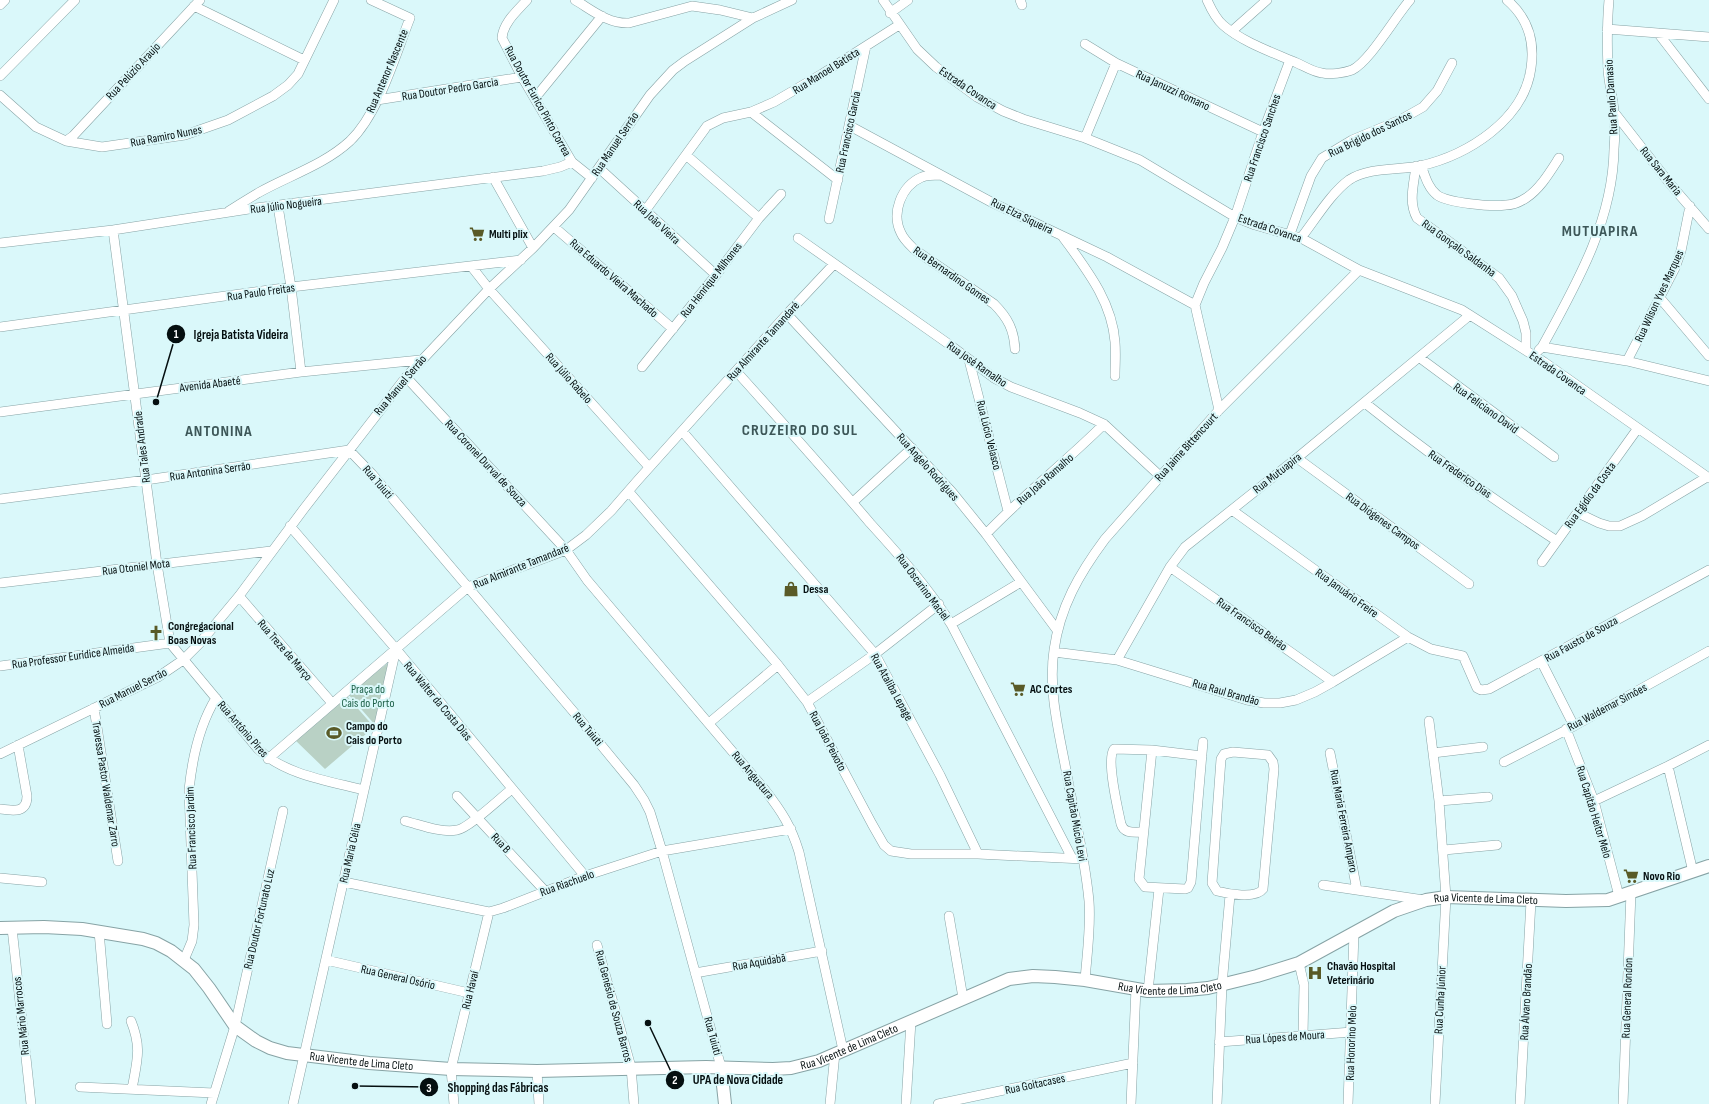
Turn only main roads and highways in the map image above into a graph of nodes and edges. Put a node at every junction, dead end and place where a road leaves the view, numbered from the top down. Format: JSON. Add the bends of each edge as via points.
{"nodes":[{"id":1,"x":1709,"y":866,"type":"edge"},
{"id":2,"x":6,"y":928,"type":"edge"},
{"id":3,"x":721,"y":1067,"type":"junction"},
{"id":4,"x":725,"y":1104,"type":"edge"}],
"edges":[{"from":1,"to":3,"type":"main road","name":"Rua Vicente de Lima Cleto","via":[[1608,900],[1446,897],[1426,900],[1394,911],[1299,963],[1222,985],[1187,990],[1142,989],[1085,980],[1033,976],[1009,979],[819,1061],[791,1068]]},
{"from":2,"to":3,"type":"main road","name":"Rua Vicente de Lima Cleto","via":[[58,927],[99,931],[156,943],[184,960],[194,970],[235,1026],[270,1048],[287,1054],[451,1069]]},
{"from":3,"to":4,"type":"main road"}]}
